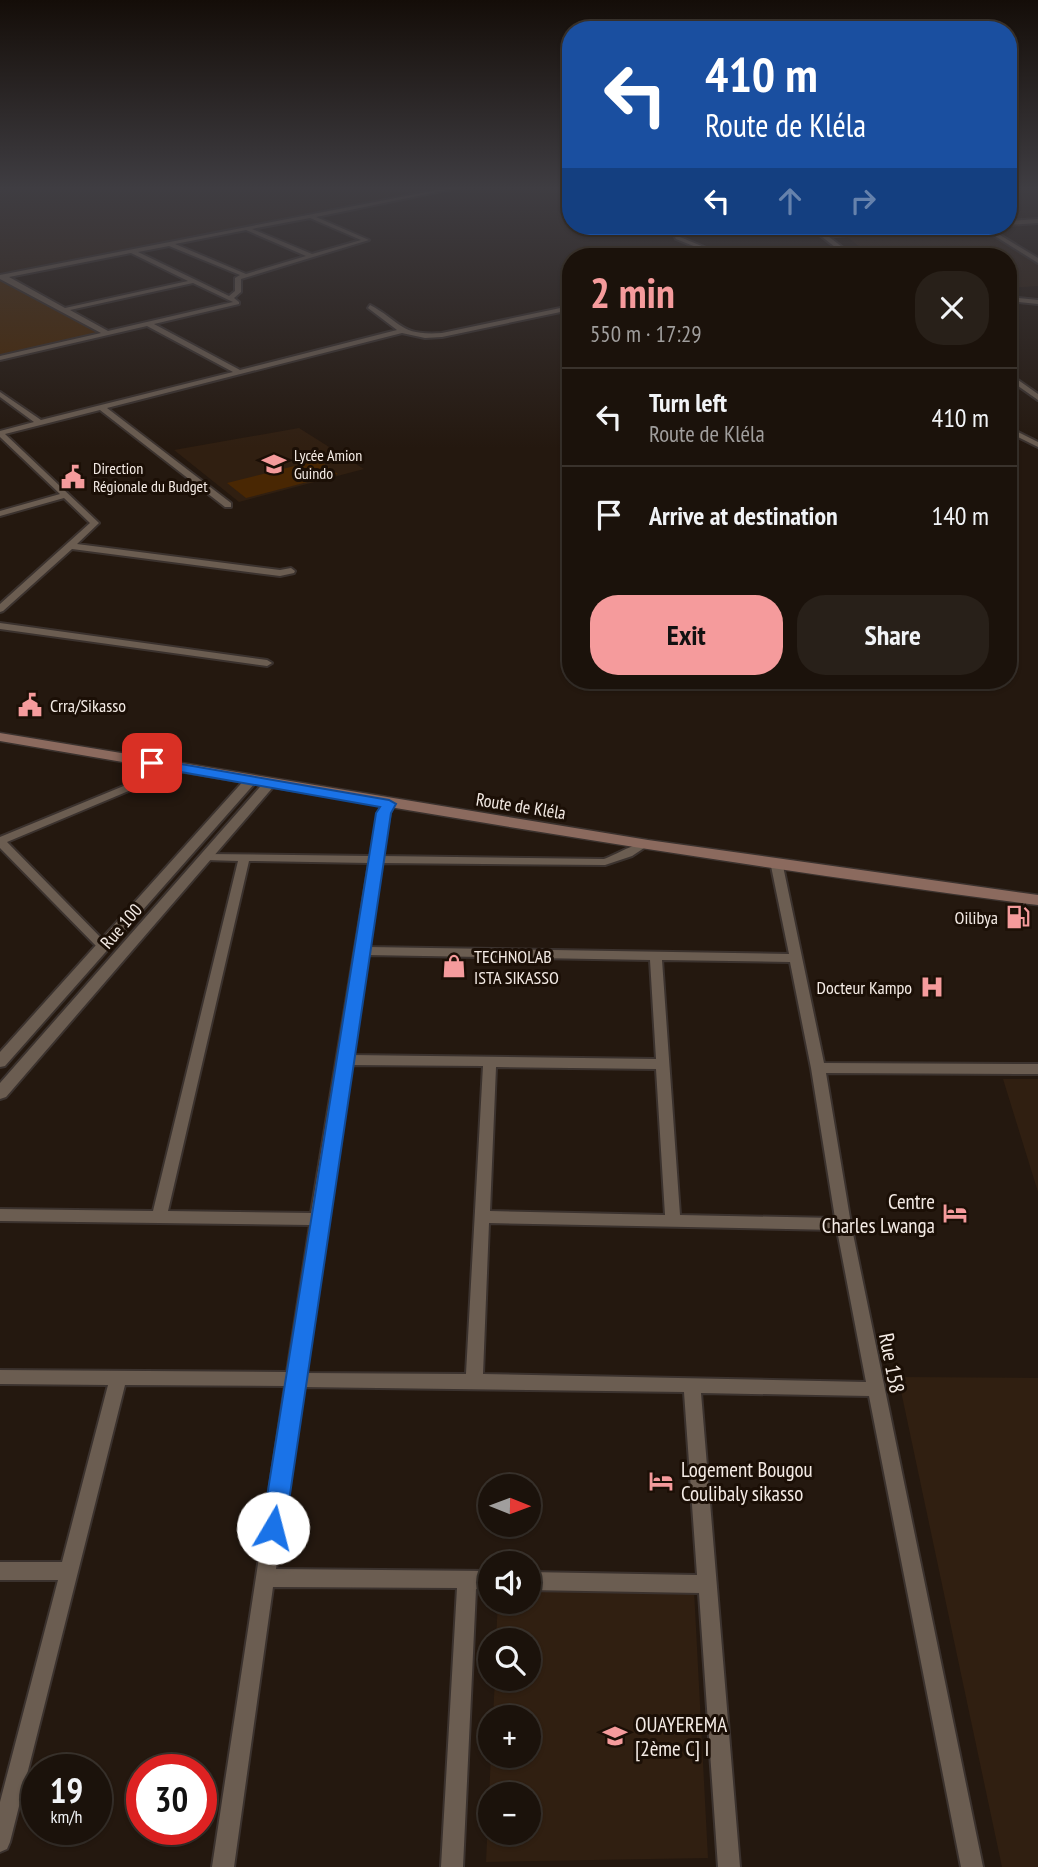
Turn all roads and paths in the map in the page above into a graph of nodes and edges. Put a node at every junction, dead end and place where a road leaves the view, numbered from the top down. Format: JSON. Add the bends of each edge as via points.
{"nodes":[{"id":1,"x":180,"y":274,"type":"edge"},
{"id":2,"x":247,"y":274,"type":"edge"},
{"id":3,"x":244,"y":275,"type":"joint"},
{"id":4,"x":2,"y":277,"type":"edge"},
{"id":5,"x":194,"y":281,"type":"junction"},
{"id":6,"x":230,"y":298,"type":"junction"},
{"id":7,"x":1017,"y":300,"type":"edge"},
{"id":8,"x":1038,"y":302,"type":"edge"},
{"id":9,"x":370,"y":307,"type":"dead end"},
{"id":10,"x":63,"y":310,"type":"junction"},
{"id":11,"x":562,"y":310,"type":"edge"},
{"id":12,"x":149,"y":324,"type":"junction"},
{"id":13,"x":402,"y":331,"type":"junction"},
{"id":14,"x":107,"y":334,"type":"junction"},
{"id":15,"x":0,"y":358,"type":"edge"},
{"id":16,"x":237,"y":372,"type":"junction"},
{"id":17,"x":1017,"y":382,"type":"edge"},
{"id":18,"x":0,"y":394,"type":"edge"},
{"id":19,"x":1038,"y":398,"type":"edge"},
{"id":20,"x":101,"y":407,"type":"junction"},
{"id":21,"x":38,"y":422,"type":"junction"},
{"id":22,"x":1017,"y":434,"type":"edge"},
{"id":23,"x":1038,"y":445,"type":"edge"},
{"id":24,"x":66,"y":495,"type":"junction"},
{"id":25,"x":228,"y":505,"type":"dead end"},
{"id":26,"x":0,"y":514,"type":"edge"},
{"id":27,"x":72,"y":546,"type":"junction"},
{"id":28,"x":291,"y":571,"type":"dead end"},
{"id":29,"x":0,"y":609,"type":"edge"},
{"id":30,"x":0,"y":626,"type":"edge"},
{"id":31,"x":267,"y":663,"type":"dead end"},
{"id":32,"x":0,"y":737,"type":"edge"},
{"id":33,"x":177,"y":767,"type":"junction"},
{"id":34,"x":251,"y":780,"type":"junction"},
{"id":35,"x":270,"y":783,"type":"junction"},
{"id":36,"x":389,"y":804,"type":"junction"},
{"id":37,"x":0,"y":841,"type":"edge"},
{"id":38,"x":644,"y":844,"type":"junction"},
{"id":39,"x":206,"y":857,"type":"junction"},
{"id":40,"x":376,"y":857,"type":"junction"},
{"id":41,"x":244,"y":858,"type":"junction"},
{"id":42,"x":777,"y":866,"type":"junction"},
{"id":43,"x":1038,"y":900,"type":"edge"},
{"id":44,"x":104,"y":947,"type":"junction"},
{"id":45,"x":360,"y":951,"type":"junction"},
{"id":46,"x":656,"y":956,"type":"junction"},
{"id":47,"x":797,"y":958,"type":"junction"},
{"id":48,"x":343,"y":1060,"type":"junction"},
{"id":49,"x":490,"y":1061,"type":"junction"},
{"id":50,"x":0,"y":1062,"type":"edge"},
{"id":51,"x":663,"y":1064,"type":"junction"},
{"id":52,"x":818,"y":1068,"type":"junction"},
{"id":53,"x":1038,"y":1069,"type":"edge"},
{"id":54,"x":0,"y":1093,"type":"edge"},
{"id":55,"x":0,"y":1215,"type":"edge"},
{"id":56,"x":159,"y":1217,"type":"junction"},
{"id":57,"x":482,"y":1217,"type":"junction"},
{"id":58,"x":318,"y":1219,"type":"junction"},
{"id":59,"x":673,"y":1221,"type":"junction"},
{"id":60,"x":843,"y":1224,"type":"junction"},
{"id":61,"x":0,"y":1377,"type":"edge"},
{"id":62,"x":118,"y":1379,"type":"junction"},
{"id":63,"x":293,"y":1381,"type":"junction"},
{"id":64,"x":474,"y":1381,"type":"junction"},
{"id":65,"x":692,"y":1385,"type":"junction"},
{"id":66,"x":876,"y":1389,"type":"junction"},
{"id":67,"x":0,"y":1571,"type":"edge"},
{"id":68,"x":69,"y":1571,"type":"junction"},
{"id":69,"x":267,"y":1578,"type":"junction"},
{"id":70,"x":467,"y":1580,"type":"junction"},
{"id":71,"x":478,"y":1580,"type":"edge"},
{"id":72,"x":541,"y":1581,"type":"edge"},
{"id":73,"x":707,"y":1584,"type":"junction"},
{"id":74,"x":0,"y":1842,"type":"edge"},
{"id":75,"x":223,"y":1867,"type":"edge"},
{"id":76,"x":452,"y":1867,"type":"edge"},
{"id":77,"x":729,"y":1867,"type":"edge"},
{"id":78,"x":972,"y":1867,"type":"edge"}],
"edges":[{"from":1,"to":5,"type":"street"},
{"from":2,"to":3,"type":"street"},
{"from":3,"to":6,"type":"street","via":[[236,280],[238,292]]},
{"from":4,"to":10,"type":"street"},
{"from":5,"to":6,"type":"street"},
{"from":5,"to":10,"type":"street"},
{"from":6,"to":12,"type":"street","via":[[237,303]]},
{"from":7,"to":8,"type":"street"},
{"from":9,"to":13,"type":"street"},
{"from":10,"to":14,"type":"street"},
{"from":11,"to":13,"type":"street","via":[[442,335]]},
{"from":12,"to":14,"type":"street"},
{"from":12,"to":16,"type":"street"},
{"from":13,"to":16,"type":"street"},
{"from":14,"to":15,"type":"street"},
{"from":16,"to":20,"type":"street"},
{"from":17,"to":19,"type":"street"},
{"from":18,"to":21,"type":"street"},
{"from":20,"to":21,"type":"street"},
{"from":20,"to":25,"type":"street"},
{"from":21,"to":24,"type":"street","via":[[0,433]]},
{"from":22,"to":23,"type":"street"},
{"from":24,"to":26,"type":"street"},
{"from":24,"to":27,"type":"street","via":[[94,523]]},
{"from":27,"to":28,"type":"street"},
{"from":27,"to":29,"type":"street"},
{"from":30,"to":31,"type":"street"},
{"from":32,"to":33,"type":"main road","name":"Route de Kléla"},
{"from":33,"to":34,"type":"main road","name":"Route de Kléla"},
{"from":33,"to":37,"type":"street"},
{"from":34,"to":35,"type":"main road","name":"Route de Kléla"},
{"from":34,"to":44,"type":"street"},
{"from":35,"to":36,"type":"main road","name":"Route de Kléla"},
{"from":35,"to":39,"type":"street","name":"Rue 100"},
{"from":36,"to":38,"type":"main road","name":"Route de Kléla"},
{"from":36,"to":40,"type":"street"},
{"from":37,"to":44,"type":"street"},
{"from":38,"to":40,"type":"street","via":[[605,862]]},
{"from":38,"to":42,"type":"main road","name":"Route de Kléla"},
{"from":39,"to":41,"type":"street"},
{"from":39,"to":54,"type":"street","name":"Rue 100"},
{"from":40,"to":41,"type":"street"},
{"from":40,"to":45,"type":"street"},
{"from":41,"to":56,"type":"street"},
{"from":42,"to":43,"type":"main road","name":"Route de Kléla"},
{"from":42,"to":47,"type":"street","name":"Rue 158"},
{"from":44,"to":50,"type":"street"},
{"from":45,"to":46,"type":"street"},
{"from":45,"to":48,"type":"street"},
{"from":46,"to":47,"type":"street"},
{"from":46,"to":51,"type":"street"},
{"from":47,"to":52,"type":"street","name":"Rue 158"},
{"from":48,"to":49,"type":"street"},
{"from":48,"to":58,"type":"street"},
{"from":49,"to":51,"type":"street"},
{"from":49,"to":57,"type":"street"},
{"from":51,"to":59,"type":"street"},
{"from":52,"to":53,"type":"street"},
{"from":52,"to":60,"type":"street","name":"Rue 158"},
{"from":55,"to":56,"type":"street"},
{"from":56,"to":58,"type":"street"},
{"from":57,"to":59,"type":"street"},
{"from":57,"to":64,"type":"street"},
{"from":58,"to":63,"type":"street"},
{"from":59,"to":60,"type":"street"},
{"from":60,"to":66,"type":"street","name":"Rue 158"},
{"from":61,"to":62,"type":"street"},
{"from":62,"to":63,"type":"street"},
{"from":62,"to":68,"type":"street"},
{"from":63,"to":64,"type":"street"},
{"from":63,"to":69,"type":"street"},
{"from":64,"to":65,"type":"street"},
{"from":65,"to":66,"type":"street"},
{"from":65,"to":73,"type":"street"},
{"from":66,"to":78,"type":"street","name":"Rue 158"},
{"from":67,"to":68,"type":"street"},
{"from":68,"to":74,"type":"street"},
{"from":69,"to":70,"type":"street"},
{"from":69,"to":75,"type":"street"},
{"from":70,"to":71,"type":"street"},
{"from":70,"to":76,"type":"street"},
{"from":72,"to":73,"type":"street"},
{"from":73,"to":77,"type":"street"}]}
